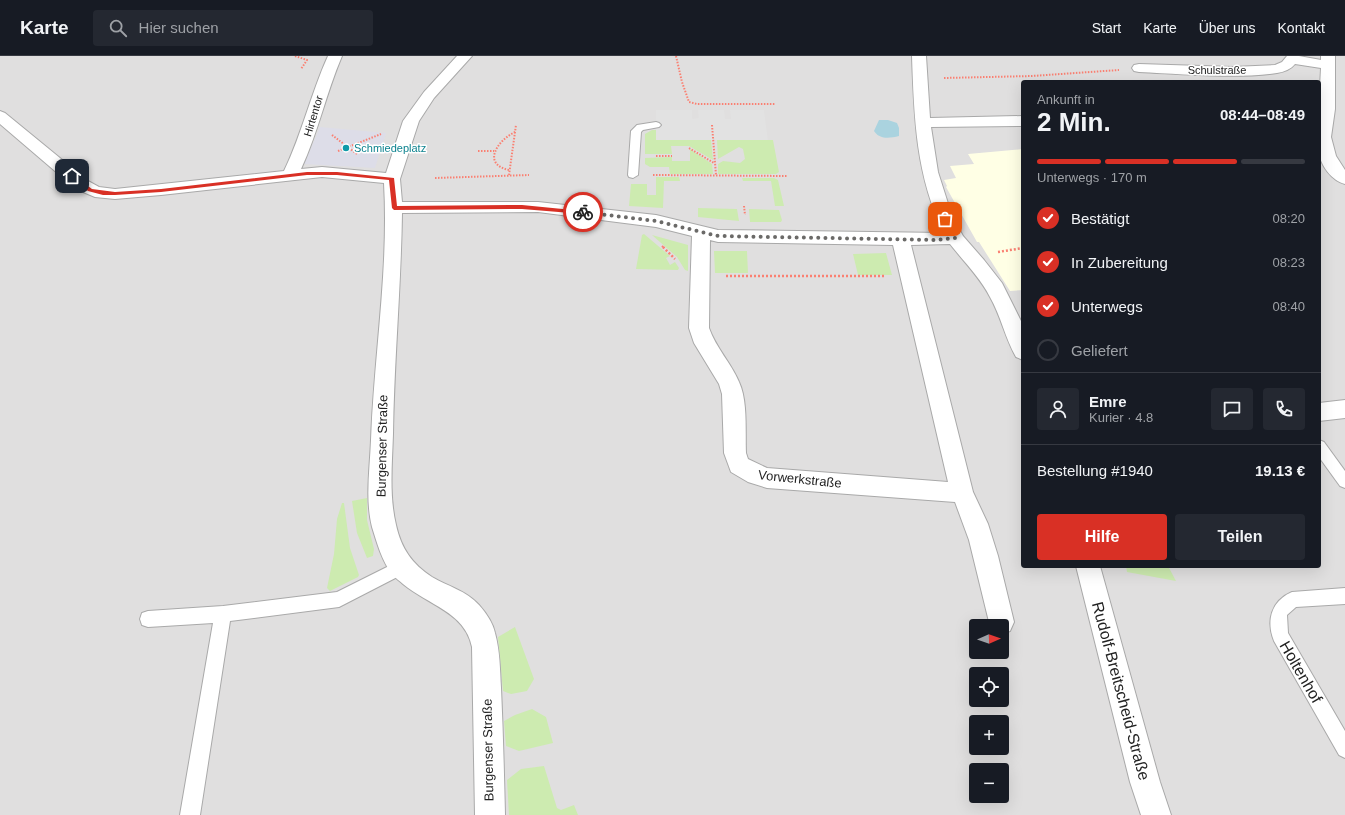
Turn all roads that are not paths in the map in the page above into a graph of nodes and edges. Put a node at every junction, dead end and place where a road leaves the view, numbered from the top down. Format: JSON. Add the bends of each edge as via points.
{"nodes":[{"id":1,"x":335,"y":56,"type":"edge"},
{"id":2,"x":465,"y":56,"type":"edge"},
{"id":3,"x":919,"y":56,"type":"edge"},
{"id":4,"x":1289,"y":58,"type":"edge"},
{"id":5,"x":1328,"y":60,"type":"edge"},
{"id":6,"x":1139,"y":68,"type":"road end"},
{"id":7,"x":1323,"y":109,"type":"edge"},
{"id":8,"x":0,"y":116,"type":"edge"},
{"id":9,"x":1021,"y":121,"type":"edge"},
{"id":10,"x":923,"y":123,"type":"junction"},
{"id":11,"x":656,"y":125,"type":"dead end"},
{"id":12,"x":293,"y":171,"type":"junction"},
{"id":13,"x":633,"y":175,"type":"road end"},
{"id":14,"x":392,"y":179,"type":"junction"},
{"id":15,"x":1345,"y":179,"type":"edge"},
{"id":16,"x":394,"y":208,"type":"junction"},
{"id":17,"x":701,"y":232,"type":"junction"},
{"id":18,"x":955,"y":238,"type":"junction"},
{"id":19,"x":900,"y":239,"type":"junction"},
{"id":20,"x":1021,"y":346,"type":"edge"},
{"id":21,"x":1345,"y":409,"type":"edge"},
{"id":22,"x":1321,"y":412,"type":"edge"},
{"id":23,"x":1321,"y":449,"type":"edge"},
{"id":24,"x":1345,"y":482,"type":"edge"},
{"id":25,"x":962,"y":493,"type":"junction"},
{"id":26,"x":401,"y":568,"type":"junction"},
{"id":27,"x":1089,"y":568,"type":"edge"},
{"id":28,"x":1345,"y":596,"type":"edge"},
{"id":29,"x":223,"y":614,"type":"junction"},
{"id":30,"x":148,"y":619,"type":"dead end"},
{"id":31,"x":1000,"y":619,"type":"edge"},
{"id":32,"x":1345,"y":749,"type":"edge"},
{"id":33,"x":190,"y":815,"type":"edge"},
{"id":34,"x":490,"y":815,"type":"edge"},
{"id":35,"x":1156,"y":815,"type":"edge"}],
"edges":[{"from":1,"to":12,"type":"street","name":"Hirtentor","via":[[323,82],[312,121]]},
{"from":2,"to":14,"type":"street","name":"Burgenser Straße","via":[[429,95],[411,121]]},
{"from":3,"to":10,"type":"street"},
{"from":4,"to":5,"type":"street","name":"Schulstraße"},
{"from":4,"to":6,"type":"street","name":"Schulstraße","via":[[1287,65],[1277,69],[1233,71]]},
{"from":5,"to":7,"type":"street","name":"Schulstraße"},
{"from":7,"to":15,"type":"street","name":"Schulstraße","via":[[1323,137],[1328,156],[1335,170]]},
{"from":8,"to":12,"type":"street","via":[[32,140],[82,185],[95,192],[115,194],[161,190]]},
{"from":9,"to":10,"type":"street"},
{"from":10,"to":18,"type":"street","via":[[932,183]]},
{"from":11,"to":13,"type":"lane","via":[[640,127],[636,131]]},
{"from":12,"to":14,"type":"street"},
{"from":14,"to":16,"type":"street","name":"Burgenser Straße"},
{"from":16,"to":17,"type":"street","via":[[538,207],[656,221]]},
{"from":16,"to":26,"type":"street","name":"Burgenser Straße","via":[[392,272],[382,396],[380,501],[384,526]]},
{"from":17,"to":19,"type":"street","via":[[718,236]]},
{"from":17,"to":25,"type":"street","name":"Vorwerkstraße","via":[[699,328],[704,343],[729,382],[733,394],[735,453],[739,465],[767,478]]},
{"from":18,"to":19,"type":"street"},
{"from":18,"to":20,"type":"street","via":[[997,289],[1011,317]]},
{"from":19,"to":25,"type":"street"},
{"from":21,"to":22,"type":"street"},
{"from":23,"to":24,"type":"lane"},
{"from":25,"to":31,"type":"street","via":[[986,551]]},
{"from":26,"to":29,"type":"lane","via":[[338,599]]},
{"from":26,"to":34,"type":"street","name":"Burgenser Straße","via":[[423,585],[448,597],[469,613],[482,632],[488,711]]},
{"from":27,"to":35,"type":"street","name":"Rudolf-Breitscheid-Straße"},
{"from":28,"to":32,"type":"lane","name":"Holtenhof","via":[[1292,600],[1279,612],[1280,635]]},
{"from":29,"to":30,"type":"lane"},
{"from":29,"to":33,"type":"lane"}]}
